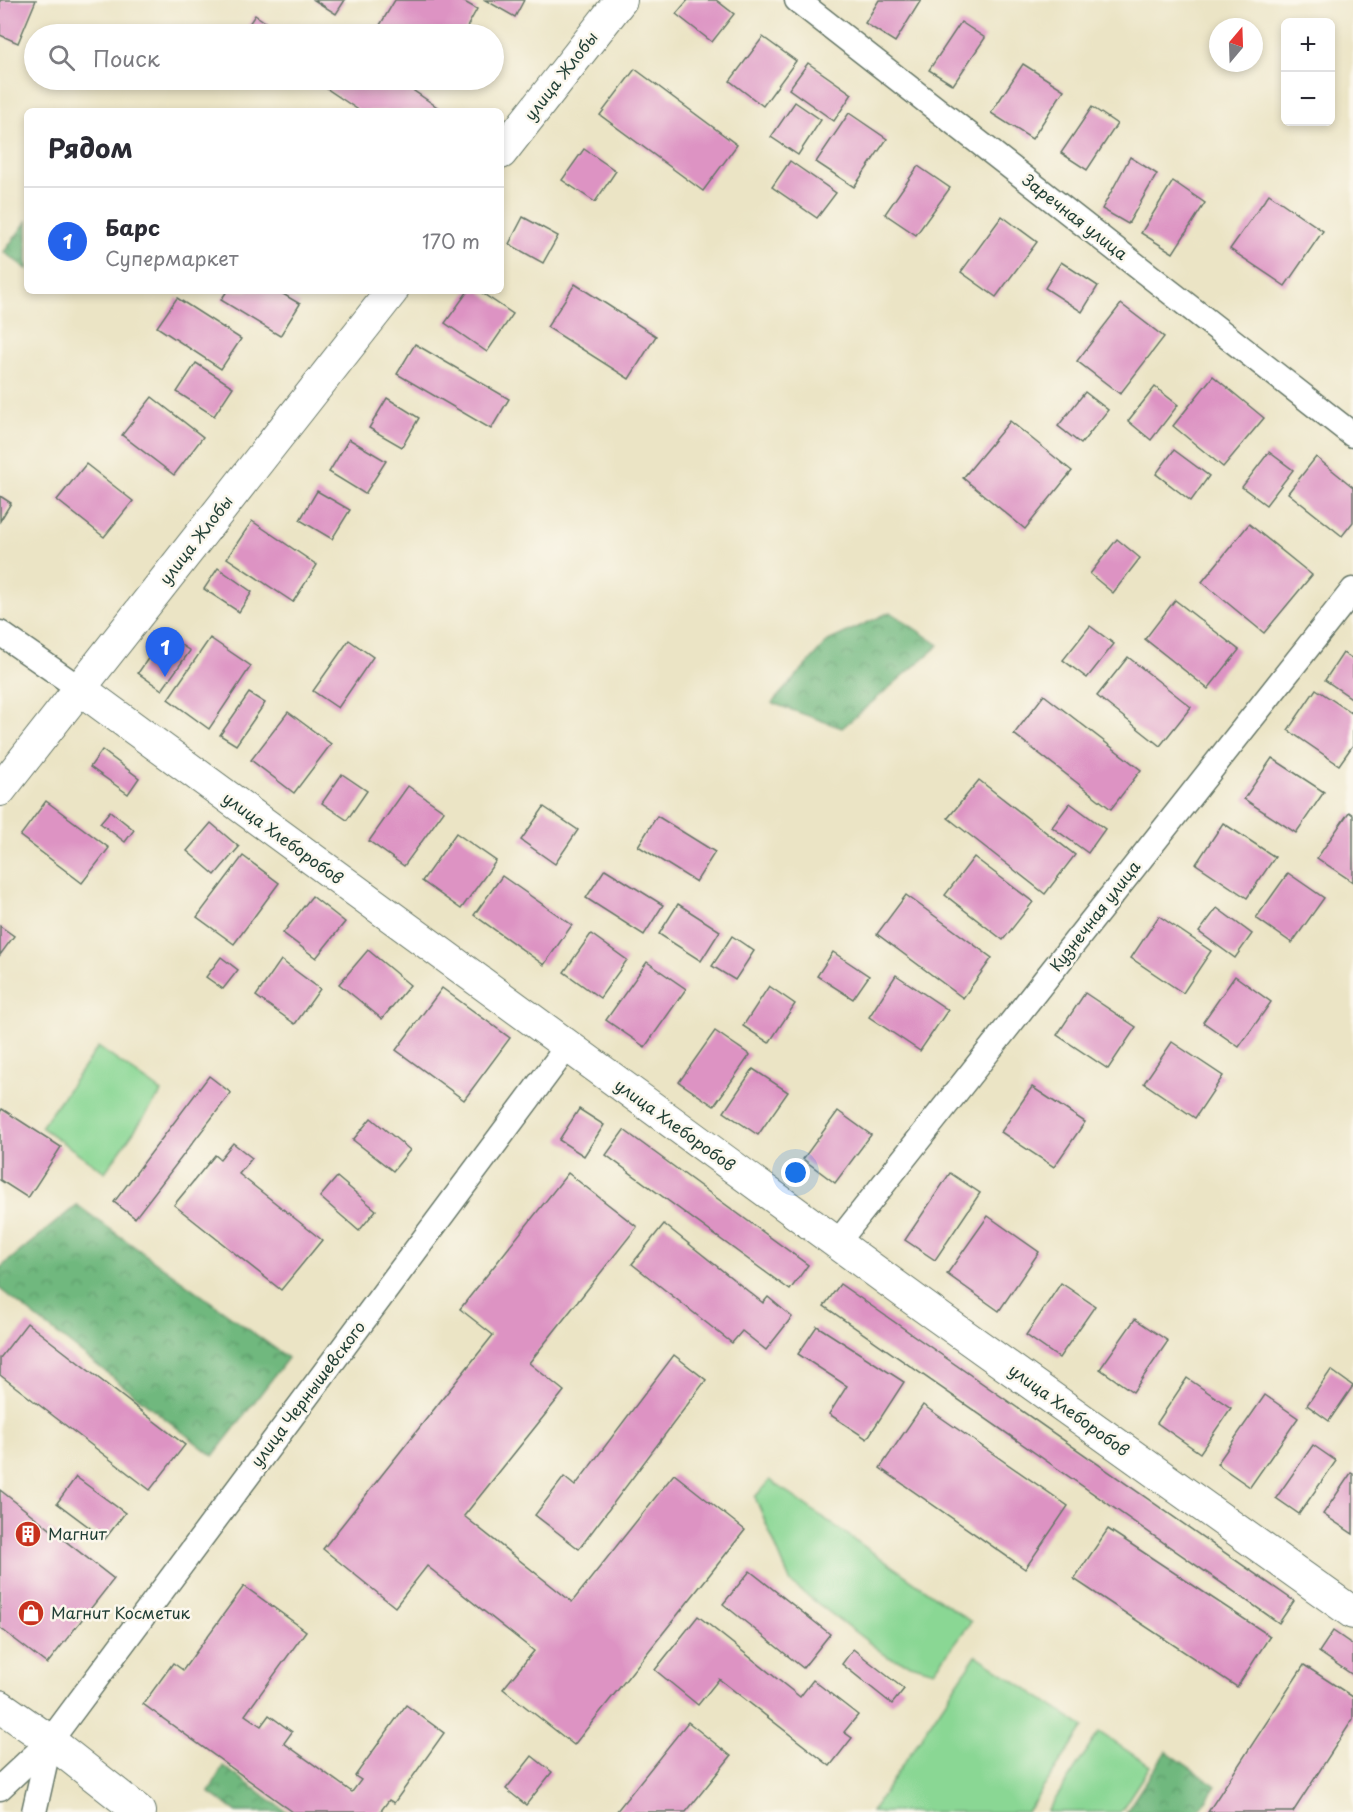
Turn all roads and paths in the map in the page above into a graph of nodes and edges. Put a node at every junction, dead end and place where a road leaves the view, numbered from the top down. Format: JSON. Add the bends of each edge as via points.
{"nodes":[{"id":1,"x":621,"y":0,"type":"edge"},
{"id":2,"x":797,"y":0,"type":"edge"},
{"id":3,"x":504,"y":149,"type":"edge"},
{"id":4,"x":390,"y":294,"type":"edge"},
{"id":5,"x":1353,"y":435,"type":"edge"},
{"id":6,"x":1353,"y":590,"type":"edge"},
{"id":7,"x":0,"y":633,"type":"edge"},
{"id":8,"x":79,"y":688,"type":"junction"},
{"id":9,"x":0,"y":790,"type":"edge"},
{"id":10,"x":567,"y":1047,"type":"junction"},
{"id":11,"x":837,"y":1243,"type":"junction"},
{"id":12,"x":1353,"y":1613,"type":"edge"},
{"id":13,"x":0,"y":1706,"type":"edge"},
{"id":14,"x":50,"y":1741,"type":"junction"},
{"id":15,"x":0,"y":1788,"type":"edge"},
{"id":16,"x":34,"y":1812,"type":"edge"},
{"id":17,"x":140,"y":1812,"type":"edge"}],
"edges":[{"from":1,"to":3,"type":"street","name":"улица Жлобы"},
{"from":2,"to":5,"type":"street","name":"Заречная улица"},
{"from":4,"to":8,"type":"street","name":"улица Жлобы"},
{"from":6,"to":11,"type":"street","name":"Кузнечная улица"},
{"from":7,"to":8,"type":"street","name":"улица Хлеборобов"},
{"from":8,"to":9,"type":"street","name":"улица Жлобы"},
{"from":8,"to":10,"type":"street","name":"улица Хлеборобов"},
{"from":10,"to":11,"type":"street","name":"улица Хлеборобов"},
{"from":10,"to":14,"type":"street","name":"улица Чернышевского"},
{"from":11,"to":12,"type":"street","name":"улица Хлеборобов"},
{"from":13,"to":14,"type":"street"},
{"from":14,"to":15,"type":"street","name":"улица Чернышевского"},
{"from":14,"to":16,"type":"street","name":"улица Чернышевского"},
{"from":14,"to":17,"type":"street"}]}
